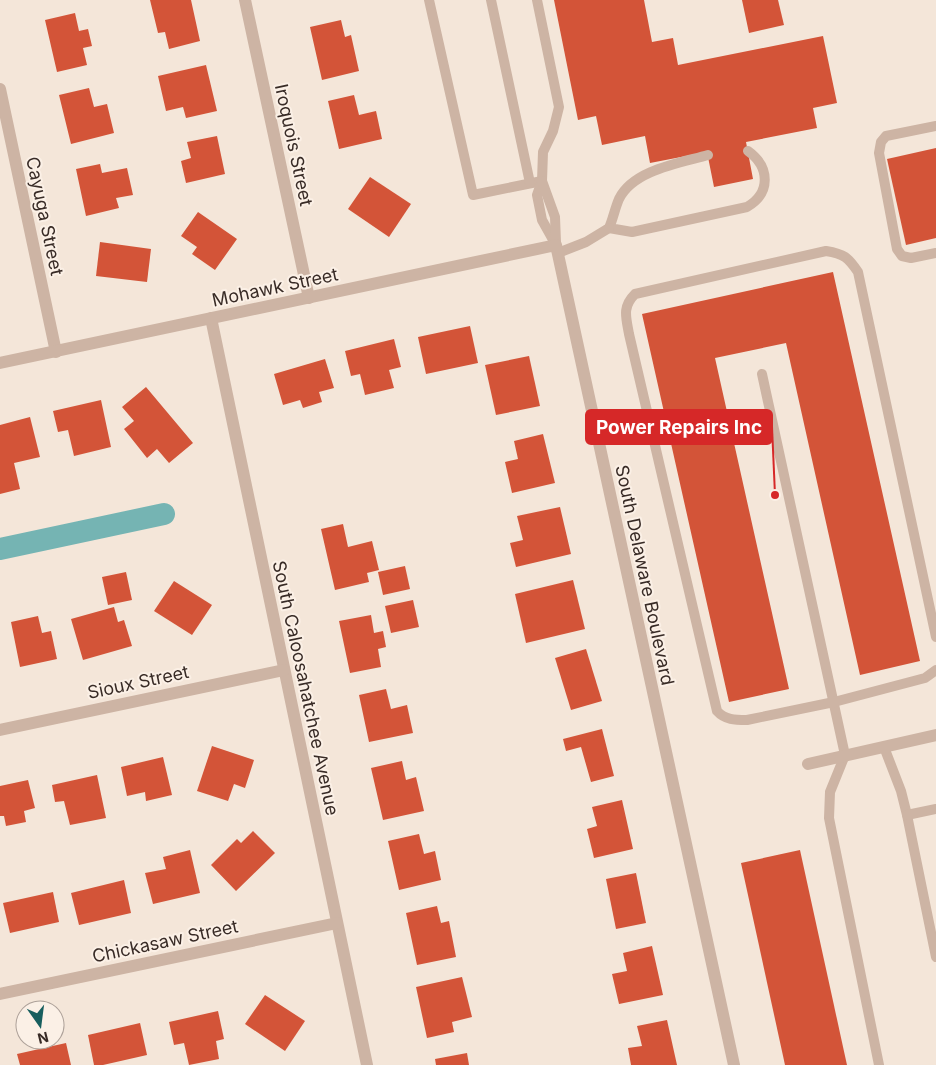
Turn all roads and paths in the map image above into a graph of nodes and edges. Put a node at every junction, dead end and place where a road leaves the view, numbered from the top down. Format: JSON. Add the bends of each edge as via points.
{"nodes":[{"id":1,"x":245,"y":0,"type":"edge"},
{"id":2,"x":429,"y":0,"type":"edge"},
{"id":3,"x":491,"y":0,"type":"edge"},
{"id":4,"x":537,"y":0,"type":"edge"},
{"id":5,"x":0,"y":89,"type":"edge"},
{"id":6,"x":936,"y":126,"type":"edge"},
{"id":7,"x":748,"y":151,"type":"dead end"},
{"id":8,"x":708,"y":155,"type":"dead end"},
{"id":9,"x":542,"y":181,"type":"junction"},
{"id":10,"x":530,"y":183,"type":"junction"},
{"id":11,"x":609,"y":228,"type":"junction"},
{"id":12,"x":557,"y":249,"type":"junction"},
{"id":13,"x":936,"y":253,"type":"edge"},
{"id":14,"x":309,"y":298,"type":"junction"},
{"id":15,"x":211,"y":318,"type":"junction"},
{"id":16,"x":56,"y":352,"type":"junction"},
{"id":17,"x":0,"y":363,"type":"edge"},
{"id":18,"x":762,"y":374,"type":"dead end"},
{"id":19,"x":936,"y":637,"type":"edge"},
{"id":20,"x":284,"y":670,"type":"junction"},
{"id":21,"x":936,"y":670,"type":"edge"},
{"id":22,"x":834,"y":702,"type":"junction"},
{"id":23,"x":0,"y":730,"type":"edge"},
{"id":24,"x":936,"y":735,"type":"edge"},
{"id":25,"x":884,"y":747,"type":"junction"},
{"id":26,"x":845,"y":755,"type":"junction"},
{"id":27,"x":808,"y":764,"type":"dead end"},
{"id":28,"x":936,"y":809,"type":"edge"},
{"id":29,"x":907,"y":816,"type":"junction"},
{"id":30,"x":337,"y":923,"type":"junction"},
{"id":31,"x":936,"y":957,"type":"edge"},
{"id":32,"x":0,"y":994,"type":"edge"},
{"id":33,"x":367,"y":1065,"type":"edge"},
{"id":34,"x":734,"y":1065,"type":"edge"},
{"id":35,"x":879,"y":1065,"type":"edge"}],
"edges":[{"from":1,"to":14,"type":"street","name":"Iroquois Street"},
{"from":2,"to":10,"type":"lane","via":[[473,195]]},
{"from":3,"to":10,"type":"lane"},
{"from":4,"to":9,"type":"lane","via":[[559,107],[543,152]]},
{"from":5,"to":16,"type":"street","name":"Cayuga Street"},
{"from":6,"to":13,"type":"lane","via":[[886,136],[879,153],[897,248],[902,256],[911,258]]},
{"from":7,"to":11,"type":"lane","via":[[757,157],[765,180],[764,190],[751,204],[632,232]]},
{"from":8,"to":11,"type":"lane","via":[[648,172],[634,182],[620,197]]},
{"from":9,"to":10,"type":"lane"},
{"from":9,"to":12,"type":"lane","via":[[537,195],[542,220]]},
{"from":11,"to":12,"type":"lane","via":[[586,242]]},
{"from":12,"to":14,"type":"street","name":"Mohawk Street"},
{"from":12,"to":34,"type":"street","name":"South Delaware Boulevard"},
{"from":14,"to":15,"type":"street","name":"Mohawk Street"},
{"from":15,"to":16,"type":"street","name":"Mohawk Street"},
{"from":15,"to":20,"type":"street","name":"South Caloosahatchee Avenue"},
{"from":16,"to":17,"type":"street","name":"Mohawk Street"},
{"from":18,"to":22,"type":"lane"},
{"from":19,"to":22,"type":"lane","via":[[858,272],[849,260],[840,253],[826,251],[635,294],[627,301],[629,334],[717,711],[733,720],[746,720]]},
{"from":20,"to":23,"type":"street","name":"Sioux Street"},
{"from":20,"to":30,"type":"street","name":"South Caloosahatchee Avenue"},
{"from":21,"to":22,"type":"lane","via":[[926,678]]},
{"from":22,"to":26,"type":"lane"},
{"from":24,"to":25,"type":"street"},
{"from":25,"to":26,"type":"street"},
{"from":25,"to":29,"type":"lane"},
{"from":26,"to":27,"type":"street"},
{"from":26,"to":35,"type":"lane","via":[[830,792],[829,818]]},
{"from":28,"to":29,"type":"lane"},
{"from":29,"to":31,"type":"lane"},
{"from":30,"to":32,"type":"street","name":"Chickasaw Street"},
{"from":30,"to":33,"type":"street","name":"South Caloosahatchee Avenue"}]}
